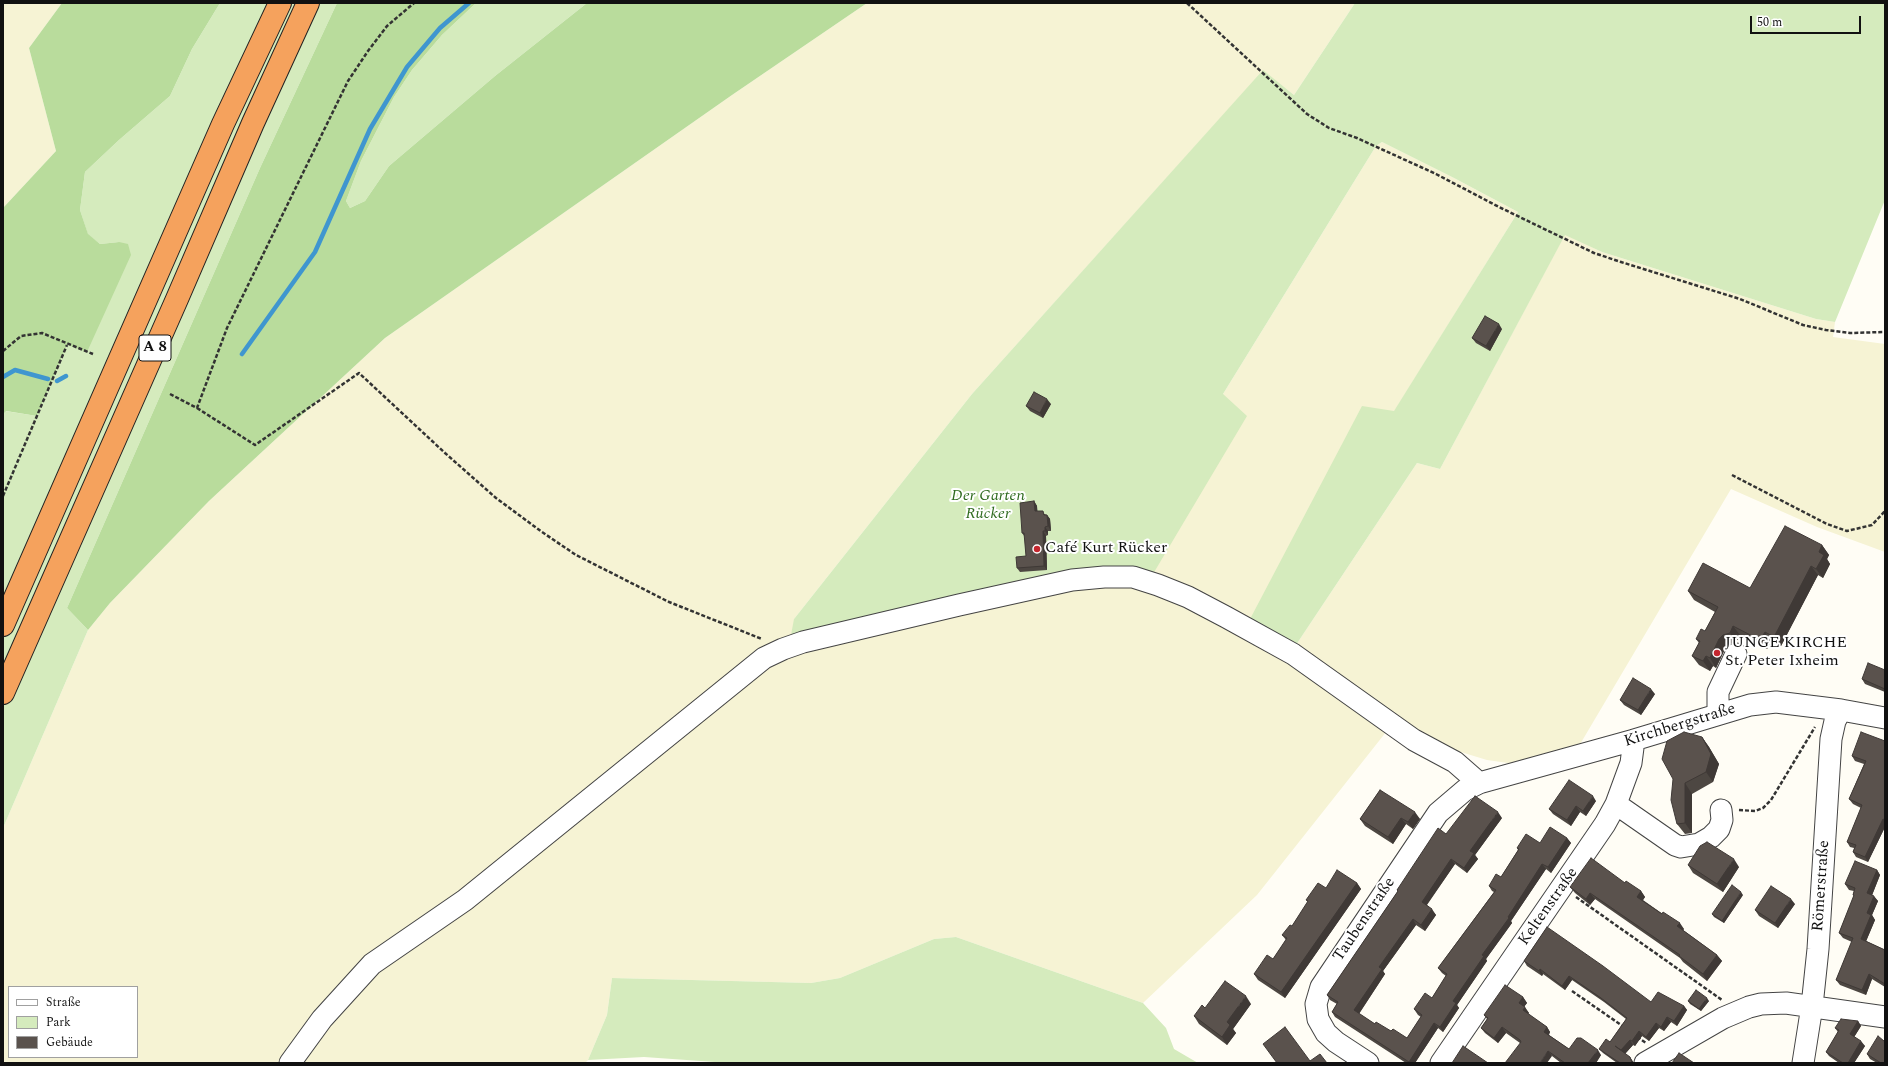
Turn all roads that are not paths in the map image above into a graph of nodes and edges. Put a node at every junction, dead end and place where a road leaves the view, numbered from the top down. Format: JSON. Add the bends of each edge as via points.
{"nodes":[{"id":1,"x":280,"y":3,"type":"edge"},
{"id":2,"x":308,"y":3,"type":"edge"},
{"id":3,"x":3,"y":625,"type":"edge"},
{"id":4,"x":1736,"y":654,"type":"dead end"},
{"id":5,"x":3,"y":693,"type":"edge"},
{"id":6,"x":1834,"y":709,"type":"junction"},
{"id":7,"x":1718,"y":714,"type":"junction"},
{"id":8,"x":1885,"y":718,"type":"edge"},
{"id":9,"x":1634,"y":740,"type":"junction"},
{"id":10,"x":1479,"y":783,"type":"junction"},
{"id":11,"x":1616,"y":804,"type":"junction"},
{"id":12,"x":1721,"y":810,"type":"road end"},
{"id":13,"x":1812,"y":1006,"type":"junction"},
{"id":14,"x":1885,"y":1017,"type":"edge"},
{"id":15,"x":1646,"y":1053,"type":"edge"},
{"id":16,"x":290,"y":1063,"type":"edge"},
{"id":17,"x":1368,"y":1063,"type":"edge"},
{"id":18,"x":1441,"y":1063,"type":"edge"},
{"id":19,"x":1803,"y":1063,"type":"edge"}],
"edges":[{"from":1,"to":3,"type":"highway","number":"A 8","via":[[223,124]]},
{"from":2,"to":5,"type":"highway","number":"A 8"},
{"from":4,"to":7,"type":"street","via":[[1718,692]]},
{"from":6,"to":7,"type":"street","name":"Kirchbergstraße","via":[[1776,702],[1750,705]]},
{"from":6,"to":8,"type":"street","name":"Kirchbergstraße"},
{"from":6,"to":13,"type":"street","name":"Römerstraße"},
{"from":7,"to":9,"type":"street","name":"Kirchbergstraße"},
{"from":9,"to":10,"type":"street","name":"Kirchbergstraße"},
{"from":9,"to":11,"type":"street","name":"Keltenstraße","via":[[1631,763]]},
{"from":10,"to":16,"type":"street","via":[[1455,762],[1414,740],[1293,654],[1188,597],[1158,585],[1132,577],[1072,580],[952,607],[783,649],[764,658],[465,900],[372,964],[322,1019]]},
{"from":10,"to":17,"type":"street","name":"Taubenstraße","via":[[1460,794],[1438,813],[1321,987],[1316,1004],[1318,1019],[1326,1033]]},
{"from":11,"to":12,"type":"street","via":[[1681,847],[1699,844],[1711,837],[1719,829],[1722,820]]},
{"from":11,"to":18,"type":"street","name":"Keltenstraße","via":[[1606,824]]},
{"from":13,"to":14,"type":"street"},
{"from":13,"to":15,"type":"street","via":[[1773,1002],[1749,1007]]},
{"from":13,"to":19,"type":"street","name":"Römerstraße"}]}
